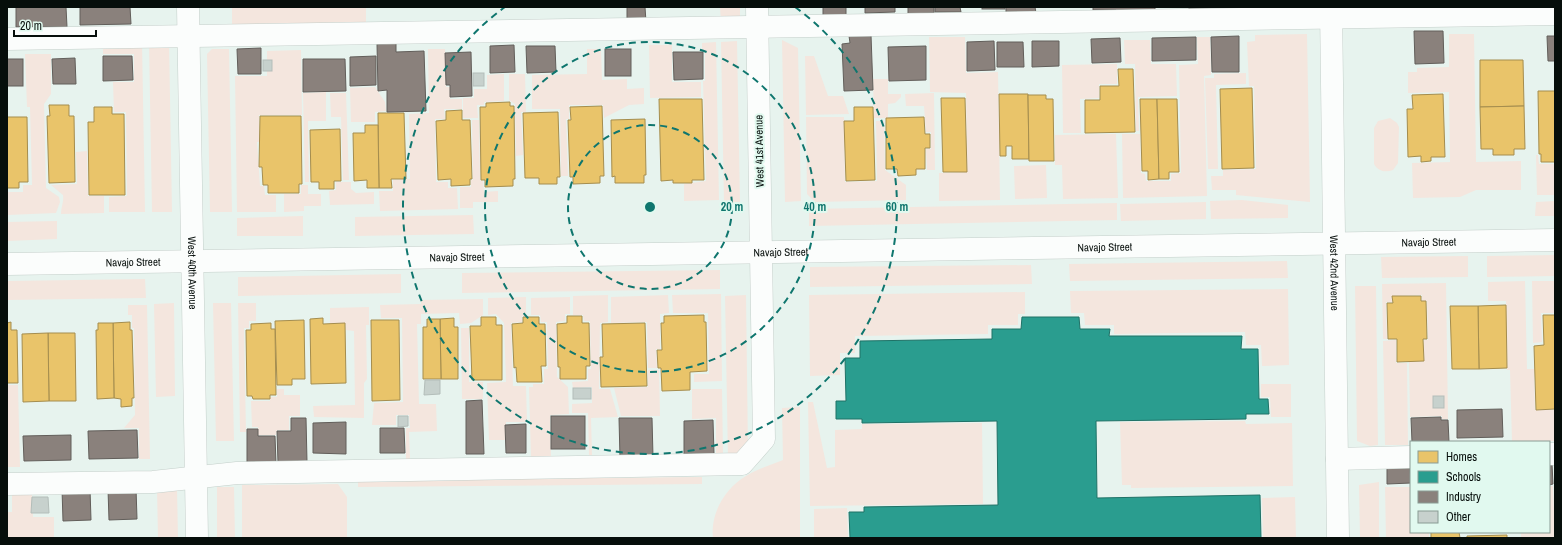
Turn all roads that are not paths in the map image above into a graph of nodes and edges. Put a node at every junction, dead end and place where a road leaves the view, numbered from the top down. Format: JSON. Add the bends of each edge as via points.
{"nodes":[{"id":1,"x":188,"y":7,"type":"edge"},
{"id":2,"x":1331,"y":12,"type":"edge"},
{"id":3,"x":1555,"y":14,"type":"edge"},
{"id":4,"x":757,"y":17,"type":"edge"},
{"id":5,"x":189,"y":36,"type":"junction"},
{"id":6,"x":7,"y":39,"type":"edge"},
{"id":7,"x":1555,"y":240,"type":"edge"},
{"id":8,"x":1334,"y":243,"type":"junction"},
{"id":9,"x":761,"y":251,"type":"junction"},
{"id":10,"x":193,"y":261,"type":"junction"},
{"id":11,"x":7,"y":264,"type":"edge"},
{"id":12,"x":1410,"y":457,"type":"edge"},
{"id":13,"x":1337,"y":459,"type":"junction"},
{"id":14,"x":196,"y":477,"type":"junction"},
{"id":15,"x":7,"y":484,"type":"edge"},
{"id":16,"x":197,"y":538,"type":"edge"},
{"id":17,"x":1338,"y":538,"type":"edge"}],
"edges":[{"from":1,"to":5,"type":"street","name":"West 40th Avenue"},
{"from":2,"to":3,"type":"street"},
{"from":2,"to":4,"type":"street"},
{"from":2,"to":8,"type":"street","name":"West 42nd Avenue"},
{"from":4,"to":5,"type":"street"},
{"from":4,"to":9,"type":"street","name":"West 41st Avenue"},
{"from":5,"to":6,"type":"street"},
{"from":5,"to":10,"type":"street","name":"West 40th Avenue"},
{"from":7,"to":8,"type":"street","name":"Navajo Street"},
{"from":8,"to":9,"type":"street","name":"Navajo Street"},
{"from":8,"to":13,"type":"street","name":"West 42nd Avenue"},
{"from":9,"to":10,"type":"street","name":"Navajo Street"},
{"from":9,"to":14,"type":"street","name":"West 41st Avenue","via":[[764,439],[742,464],[245,473]]},
{"from":10,"to":11,"type":"street","name":"Navajo Street"},
{"from":10,"to":14,"type":"street","name":"West 40th Avenue"},
{"from":12,"to":13,"type":"street"},
{"from":13,"to":17,"type":"street","name":"West 42nd Avenue"},
{"from":14,"to":15,"type":"street","via":[[153,482]]},
{"from":14,"to":16,"type":"street","name":"West 40th Avenue"}]}
